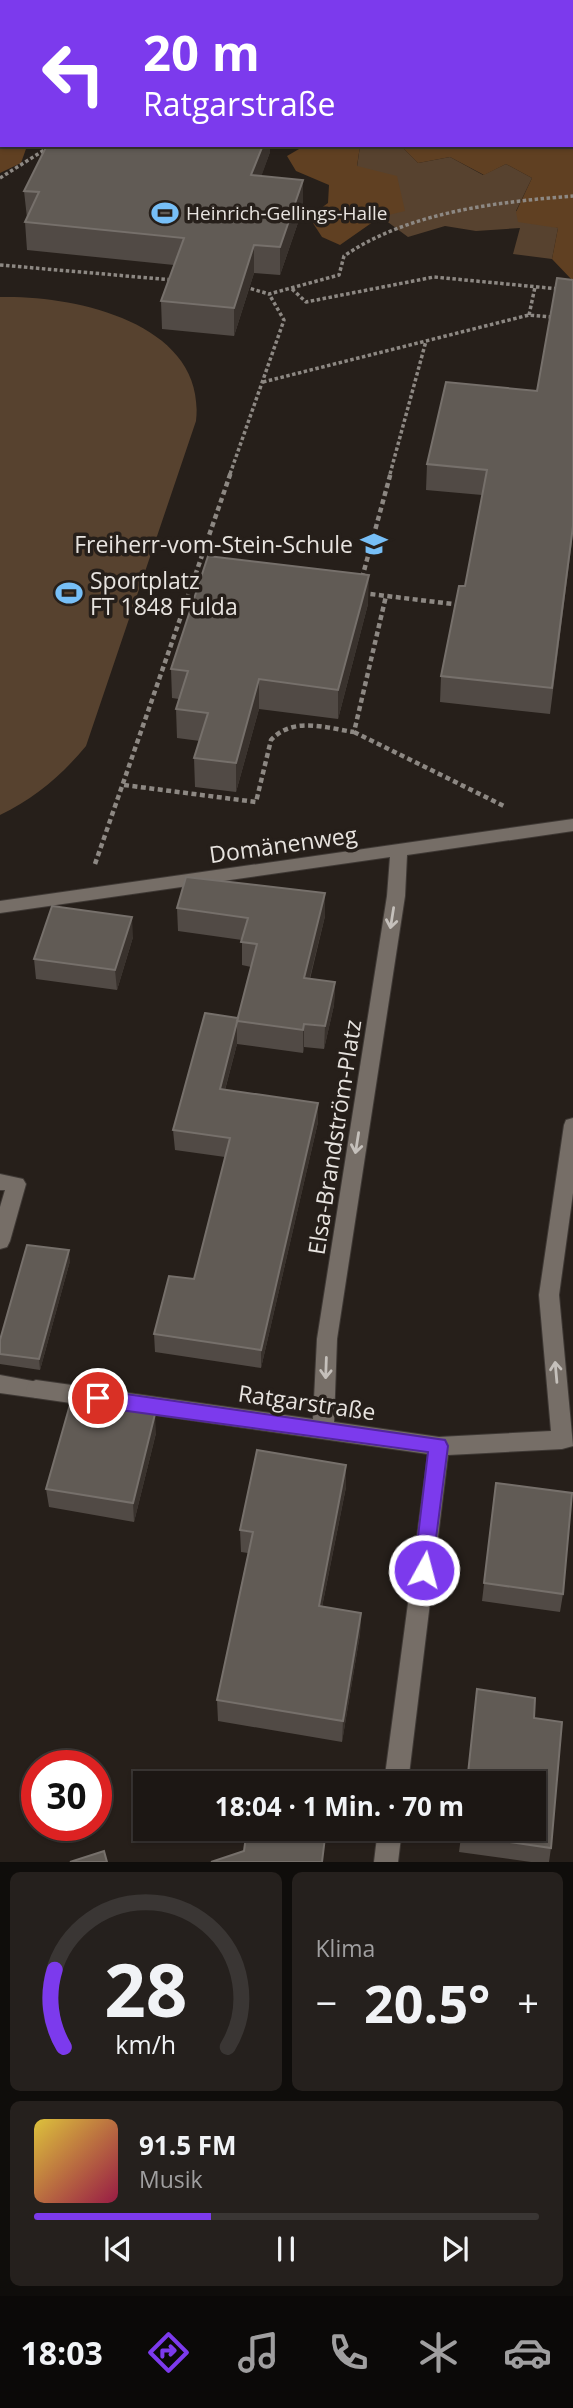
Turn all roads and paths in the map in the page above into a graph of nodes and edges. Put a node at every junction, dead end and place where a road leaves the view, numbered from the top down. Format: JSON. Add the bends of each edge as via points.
{"nodes":[{"id":1,"x":48,"y":147,"type":"edge"},
{"id":2,"x":0,"y":178,"type":"edge"},
{"id":3,"x":573,"y":195,"type":"edge"},
{"id":4,"x":0,"y":265,"type":"edge"},
{"id":5,"x":180,"y":281,"type":"edge"},
{"id":6,"x":235,"y":286,"type":"edge"},
{"id":7,"x":535,"y":287,"type":"junction"},
{"id":8,"x":292,"y":288,"type":"junction"},
{"id":9,"x":560,"y":289,"type":"edge"},
{"id":10,"x":269,"y":294,"type":"junction"},
{"id":11,"x":529,"y":315,"type":"junction"},
{"id":12,"x":552,"y":317,"type":"edge"},
{"id":13,"x":426,"y":341,"type":"junction"},
{"id":14,"x":262,"y":382,"type":"junction"},
{"id":15,"x":196,"y":573,"type":"junction"},
{"id":16,"x":210,"y":575,"type":"edge"},
{"id":17,"x":361,"y":579,"type":"edge"},
{"id":18,"x":358,"y":592,"type":"edge"},
{"id":19,"x":386,"y":596,"type":"junction"},
{"id":20,"x":472,"y":606,"type":"edge"},
{"id":21,"x":354,"y":732,"type":"junction"},
{"id":22,"x":123,"y":785,"type":"junction"},
{"id":23,"x":512,"y":810,"type":"dead end"},
{"id":24,"x":573,"y":825,"type":"edge"},
{"id":25,"x":399,"y":850,"type":"junction"},
{"id":26,"x":95,"y":864,"type":"dead end"},
{"id":27,"x":0,"y":906,"type":"edge"},
{"id":28,"x":573,"y":1125,"type":"edge"},
{"id":29,"x":0,"y":1182,"type":"edge"},
{"id":30,"x":0,"y":1241,"type":"edge"},
{"id":31,"x":0,"y":1384,"type":"edge"},
{"id":32,"x":323,"y":1431,"type":"junction"},
{"id":33,"x":568,"y":1439,"type":"edge"},
{"id":34,"x":439,"y":1446,"type":"junction"},
{"id":35,"x":398,"y":1771,"type":"edge"},
{"id":36,"x":389,"y":1841,"type":"edge"},
{"id":37,"x":386,"y":1862,"type":"edge"}],
"edges":[{"from":1,"to":2,"type":"path"},
{"from":3,"to":8,"type":"path","via":[[457,214],[369,238],[344,256],[339,275]]},
{"from":4,"to":5,"type":"path"},
{"from":6,"to":10,"type":"path"},
{"from":7,"to":8,"type":"path","via":[[434,277],[306,302]]},
{"from":7,"to":9,"type":"path"},
{"from":7,"to":11,"type":"path"},
{"from":8,"to":10,"type":"path"},
{"from":10,"to":14,"type":"path","via":[[284,320]]},
{"from":11,"to":12,"type":"path"},
{"from":11,"to":13,"type":"path"},
{"from":13,"to":14,"type":"path"},
{"from":13,"to":17,"type":"path"},
{"from":14,"to":15,"type":"path"},
{"from":15,"to":16,"type":"path"},
{"from":15,"to":22,"type":"path"},
{"from":18,"to":19,"type":"path"},
{"from":19,"to":20,"type":"path"},
{"from":19,"to":21,"type":"path"},
{"from":21,"to":22,"type":"path","via":[[294,725],[276,732],[256,802]]},
{"from":21,"to":23,"type":"path"},
{"from":22,"to":26,"type":"path"},
{"from":24,"to":25,"type":"street","name":"Domänenweg"},
{"from":25,"to":27,"type":"street","name":"Domänenweg"},
{"from":25,"to":32,"type":"street","name":"Elsa-Brandström-Platz","one_way":true,"via":[[396,896],[327,1339]]},
{"from":33,"to":28,"type":"street","one_way":true,"via":[[549,1295]]},
{"from":29,"to":30,"type":"street","via":[[16,1184]]},
{"from":31,"to":32,"type":"street","name":"Ratgarstraße"},
{"from":32,"to":34,"type":"street","name":"Ratgarstraße"},
{"from":33,"to":34,"type":"street","name":"Ratgarstraße"},
{"from":34,"to":35,"type":"street"},
{"from":36,"to":37,"type":"street"}]}
